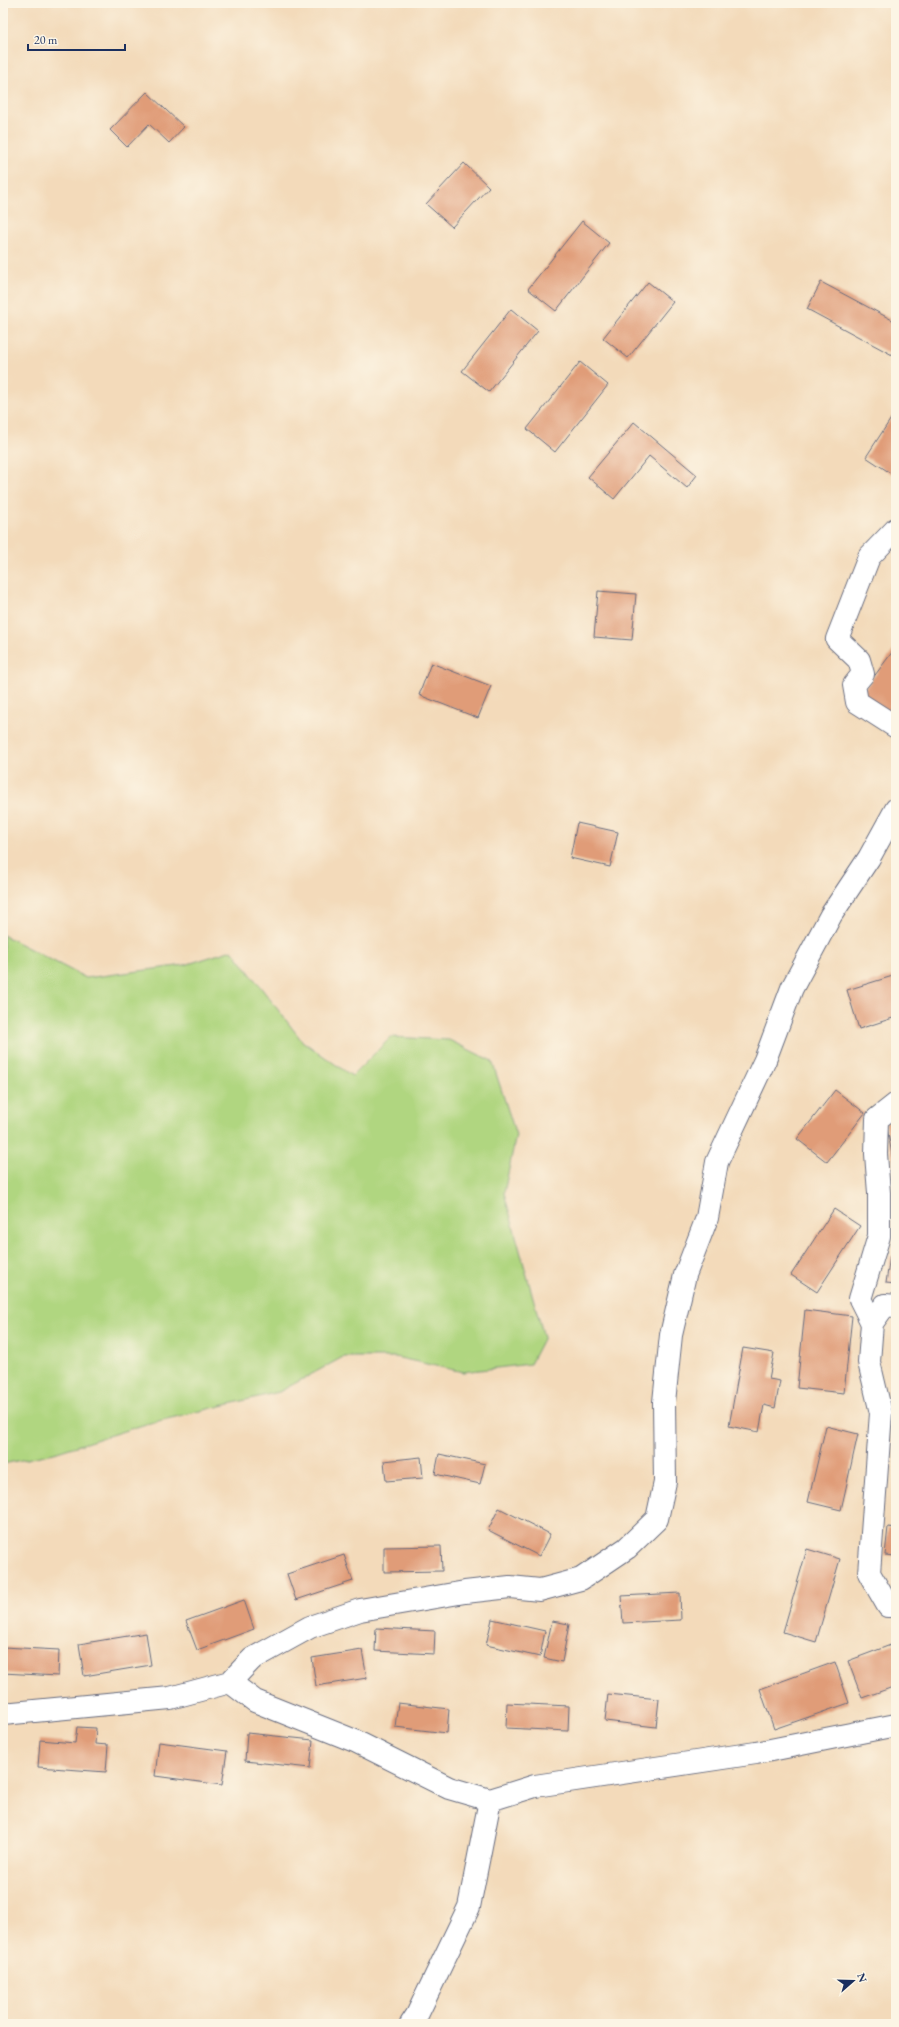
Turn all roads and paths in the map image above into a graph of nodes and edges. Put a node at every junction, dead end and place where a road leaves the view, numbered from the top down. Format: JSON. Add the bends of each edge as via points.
{"nodes":[{"id":1,"x":896,"y":529,"type":"edge"},
{"id":2,"x":896,"y":727,"type":"edge"},
{"id":3,"x":896,"y":809,"type":"edge"},
{"id":4,"x":896,"y":1104,"type":"edge"},
{"id":5,"x":896,"y":1306,"type":"edge"},
{"id":6,"x":872,"y":1323,"type":"junction"},
{"id":7,"x":896,"y":1605,"type":"edge"},
{"id":8,"x":230,"y":1682,"type":"junction"},
{"id":9,"x":3,"y":1714,"type":"edge"},
{"id":10,"x":896,"y":1725,"type":"edge"},
{"id":11,"x":490,"y":1800,"type":"junction"},
{"id":12,"x":411,"y":2024,"type":"edge"}],
"edges":[{"from":1,"to":2,"type":"street","via":[[869,557],[837,639],[859,660],[863,674],[854,686],[857,702]]},
{"from":3,"to":8,"type":"street","via":[[869,858],[831,915],[792,988],[765,1060],[717,1162],[707,1218],[685,1274],[670,1335],[664,1402],[665,1482],[657,1519],[627,1548],[581,1579],[540,1590],[503,1588],[360,1610],[310,1627],[252,1659]]},
{"from":4,"to":6,"type":"street","via":[[877,1119],[879,1236],[860,1299]]},
{"from":5,"to":6,"type":"street","via":[[885,1305]]},
{"from":6,"to":7,"type":"street","via":[[869,1362],[881,1413],[869,1573],[888,1606]]},
{"from":8,"to":9,"type":"street","via":[[170,1698]]},
{"from":8,"to":11,"type":"street","via":[[255,1701],[355,1741],[449,1788]]},
{"from":10,"to":11,"type":"street","via":[[756,1754],[535,1786]]},
{"from":11,"to":12,"type":"street","via":[[469,1907]]}]}
